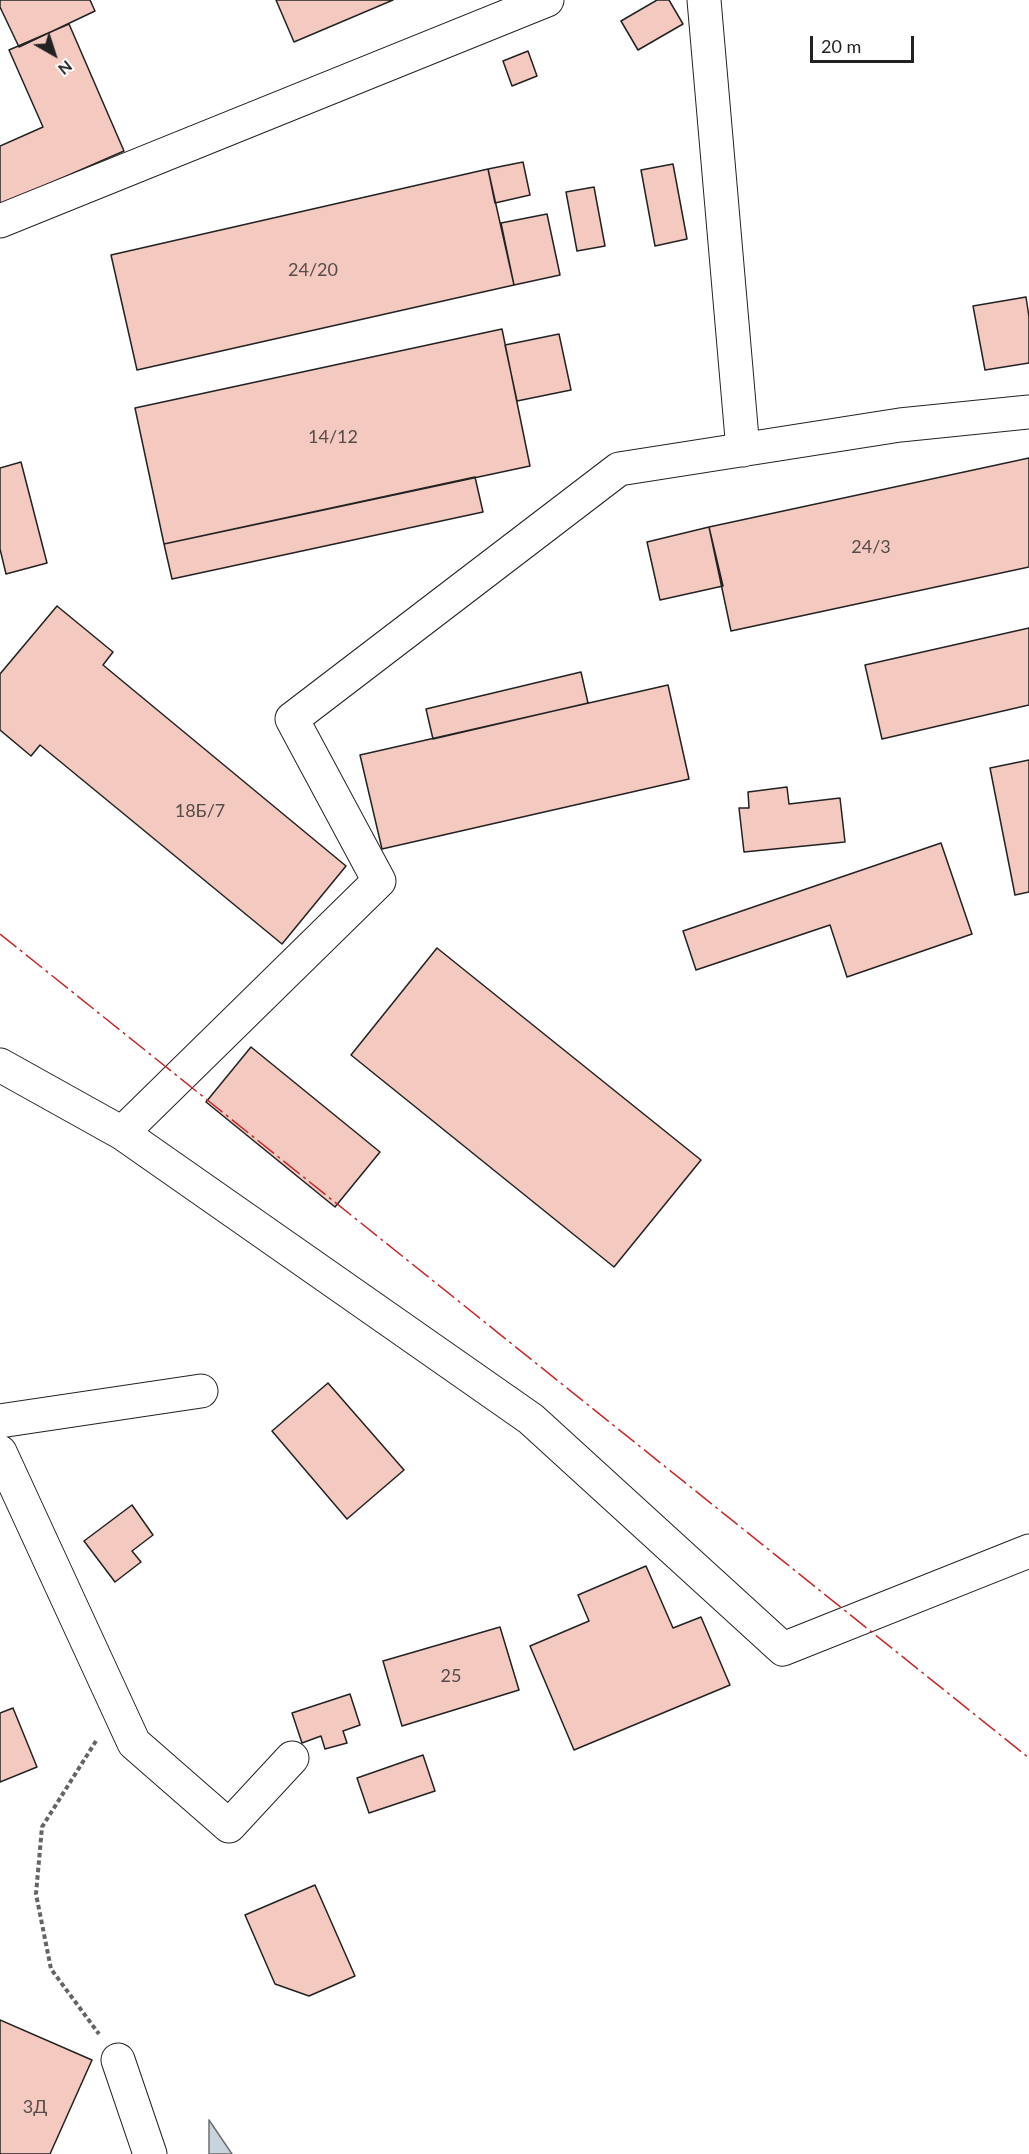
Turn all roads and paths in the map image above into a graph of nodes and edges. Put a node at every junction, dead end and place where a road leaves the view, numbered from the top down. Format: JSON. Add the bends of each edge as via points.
{"nodes":[{"id":1,"x":547,"y":0,"type":"edge"},
{"id":2,"x":704,"y":0,"type":"edge"},
{"id":3,"x":0,"y":221,"type":"edge"},
{"id":4,"x":1029,"y":412,"type":"edge"},
{"id":5,"x":743,"y":450,"type":"junction"},
{"id":6,"x":0,"y":1065,"type":"edge"},
{"id":7,"x":122,"y":1133,"type":"junction"},
{"id":8,"x":201,"y":1391,"type":"dead end"},
{"id":9,"x":0,"y":1421,"type":"edge"},
{"id":10,"x":0,"y":1452,"type":"edge"},
{"id":11,"x":1029,"y":1551,"type":"edge"},
{"id":12,"x":118,"y":1708,"type":"junction"},
{"id":13,"x":292,"y":1758,"type":"dead end"},
{"id":14,"x":118,"y":2060,"type":"joint"},
{"id":15,"x":150,"y":2154,"type":"edge"}],
"edges":[{"from":1,"to":3,"type":"lane"},
{"from":2,"to":5,"type":"lane"},
{"from":4,"to":5,"type":"lane","via":[[900,425]]},
{"from":5,"to":7,"type":"lane","via":[[619,469],[292,719],[379,881]]},
{"from":6,"to":7,"type":"lane"},
{"from":7,"to":11,"type":"lane","via":[[531,1419],[783,1649]]},
{"from":8,"to":9,"type":"lane"},
{"from":10,"to":12,"type":"lane"},
{"from":12,"to":13,"type":"lane","via":[[134,1743],[229,1826]]},
{"from":12,"to":14,"type":"path","via":[[42,1827],[36,1894],[51,1969]]},
{"from":14,"to":15,"type":"lane"}]}
